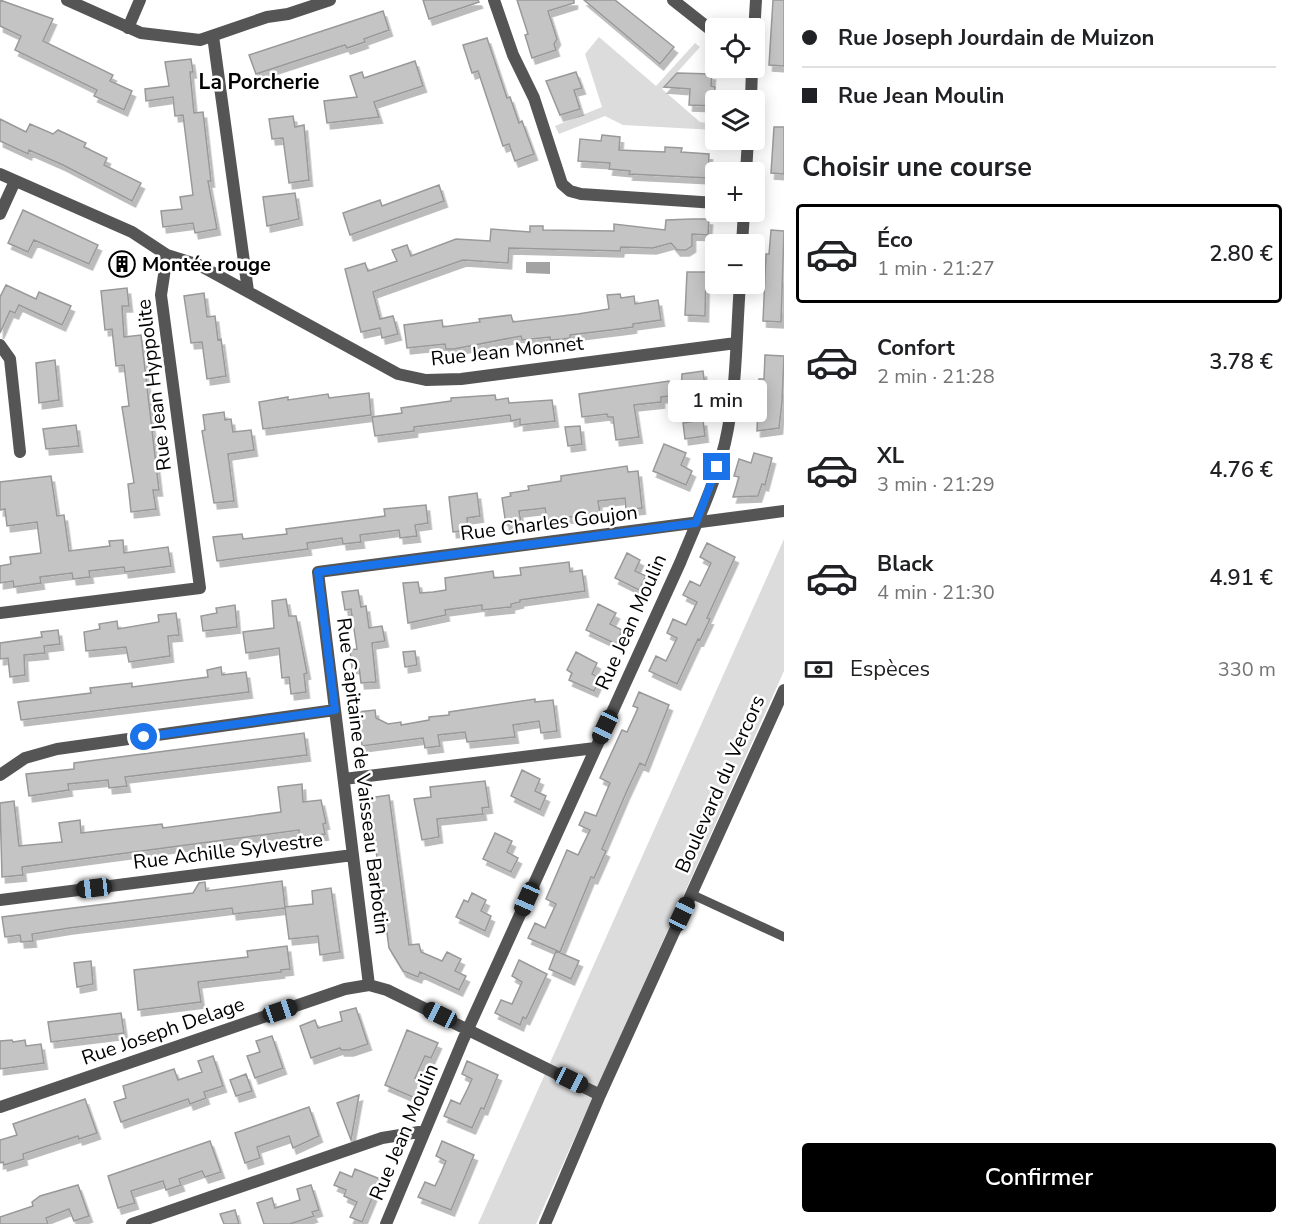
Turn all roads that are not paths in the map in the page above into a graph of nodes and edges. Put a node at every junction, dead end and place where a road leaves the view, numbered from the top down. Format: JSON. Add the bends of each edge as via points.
{"nodes":[{"id":1,"x":67,"y":0,"type":"edge"},
{"id":2,"x":140,"y":0,"type":"edge"},
{"id":3,"x":330,"y":0,"type":"edge"},
{"id":4,"x":494,"y":0,"type":"edge"},
{"id":5,"x":673,"y":0,"type":"edge"},
{"id":6,"x":756,"y":0,"type":"edge"},
{"id":7,"x":755,"y":18,"type":"edge"},
{"id":8,"x":705,"y":25,"type":"edge"},
{"id":9,"x":128,"y":28,"type":"junction"},
{"id":10,"x":213,"y":36,"type":"junction"},
{"id":11,"x":0,"y":174,"type":"edge"},
{"id":12,"x":15,"y":181,"type":"junction"},
{"id":13,"x":705,"y":202,"type":"edge"},
{"id":14,"x":0,"y":214,"type":"edge"},
{"id":15,"x":167,"y":255,"type":"junction"},
{"id":16,"x":248,"y":291,"type":"junction"},
{"id":17,"x":739,"y":294,"type":"edge"},
{"id":18,"x":736,"y":344,"type":"junction"},
{"id":19,"x":0,"y":345,"type":"edge"},
{"id":20,"x":20,"y":452,"type":"dead end"},
{"id":21,"x":784,"y":512,"type":"edge"},
{"id":22,"x":696,"y":523,"type":"junction"},
{"id":23,"x":318,"y":572,"type":"joint"},
{"id":24,"x":0,"y":613,"type":"edge"},
{"id":25,"x":784,"y":690,"type":"edge"},
{"id":26,"x":335,"y":710,"type":"junction"},
{"id":27,"x":595,"y":748,"type":"junction"},
{"id":28,"x":0,"y":775,"type":"edge"},
{"id":29,"x":344,"y":779,"type":"junction"},
{"id":30,"x":353,"y":855,"type":"junction"},
{"id":31,"x":691,"y":894,"type":"junction"},
{"id":32,"x":0,"y":900,"type":"edge"},
{"id":33,"x":784,"y":937,"type":"edge"},
{"id":34,"x":369,"y":985,"type":"junction"},
{"id":35,"x":468,"y":1029,"type":"junction"},
{"id":36,"x":600,"y":1095,"type":"junction"},
{"id":37,"x":0,"y":1107,"type":"edge"},
{"id":38,"x":425,"y":1131,"type":"junction"},
{"id":39,"x":132,"y":1224,"type":"edge"},
{"id":40,"x":386,"y":1224,"type":"edge"},
{"id":41,"x":545,"y":1224,"type":"edge"}],
"edges":[{"from":1,"to":9,"type":"street"},
{"from":2,"to":9,"type":"street"},
{"from":3,"to":10,"type":"street"},
{"from":4,"to":13,"type":"street","via":[[513,55],[534,98],[562,184],[581,194]]},
{"from":5,"to":8,"type":"street"},
{"from":6,"to":7,"type":"street"},
{"from":9,"to":10,"type":"street","via":[[200,40]]},
{"from":10,"to":16,"type":"street"},
{"from":11,"to":12,"type":"street"},
{"from":12,"to":14,"type":"street"},
{"from":12,"to":15,"type":"street","via":[[132,232]]},
{"from":15,"to":16,"type":"street","name":"Rue Jean Monnet","via":[[199,265]]},
{"from":15,"to":24,"type":"street","name":"Rue Jean Hyppolite","via":[[161,296],[200,588]]},
{"from":16,"to":18,"type":"street","name":"Rue Jean Monnet","via":[[398,374],[426,380]]},
{"from":17,"to":18,"type":"street","name":"Rue Jean Moulin"},
{"from":18,"to":22,"type":"street","name":"Rue Jean Moulin","via":[[732,405],[724,444]]},
{"from":19,"to":20,"type":"street","via":[[10,358]]},
{"from":21,"to":22,"type":"street","name":"Rue Charles Goujon"},
{"from":22,"to":23,"type":"street","name":"Rue Charles Goujon"},
{"from":22,"to":27,"type":"street","name":"Rue Jean Moulin"},
{"from":23,"to":26,"type":"street","name":"Rue Capitaine de Vaisseau Barbotin"},
{"from":25,"to":31,"type":"street","name":"Boulevard du Vercors"},
{"from":26,"to":28,"type":"street","via":[[57,749],[24,758]]},
{"from":26,"to":29,"type":"street","name":"Rue Capitaine de Vaisseau Barbotin"},
{"from":27,"to":29,"type":"street"},
{"from":27,"to":35,"type":"street","name":"Rue Jean Moulin"},
{"from":29,"to":30,"type":"street","name":"Rue Capitaine de Vaisseau Barbotin"},
{"from":30,"to":32,"type":"street","name":"Rue Achille Sylvestre"},
{"from":30,"to":34,"type":"street","name":"Rue Capitaine de Vaisseau Barbotin"},
{"from":31,"to":33,"type":"lane"},
{"from":31,"to":36,"type":"street","name":"Boulevard du Vercors"},
{"from":34,"to":35,"type":"street"},
{"from":34,"to":37,"type":"street","name":"Rue Joseph Delage","via":[[345,989]]},
{"from":35,"to":36,"type":"street"},
{"from":35,"to":38,"type":"street","name":"Rue Jean Moulin"},
{"from":36,"to":41,"type":"street","name":"Boulevard du Vercors"},
{"from":38,"to":39,"type":"street","via":[[382,1138]]},
{"from":38,"to":40,"type":"street","name":"Rue Jean Moulin"}]}
